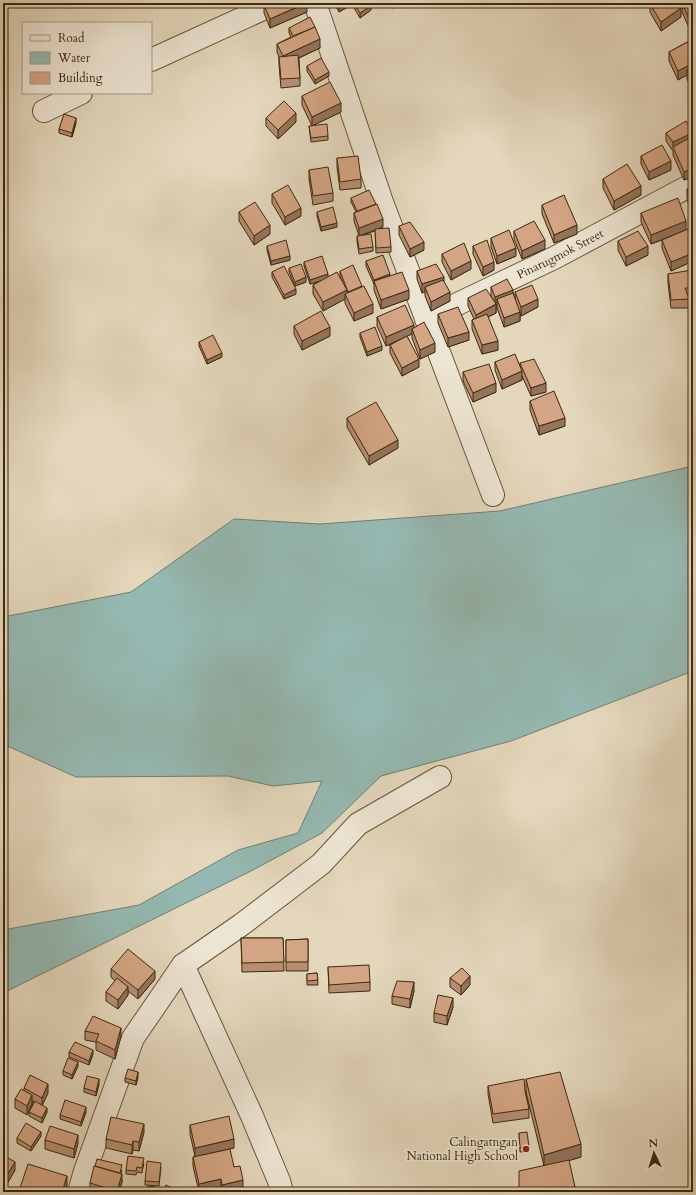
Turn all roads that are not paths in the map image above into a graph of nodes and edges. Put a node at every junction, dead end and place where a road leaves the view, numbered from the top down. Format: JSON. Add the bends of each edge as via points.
{"nodes":[{"id":1,"x":276,"y":3,"type":"edge"},
{"id":2,"x":315,"y":3,"type":"edge"},
{"id":3,"x":152,"y":60,"type":"edge"},
{"id":4,"x":79,"y":94,"type":"edge"},
{"id":5,"x":44,"y":111,"type":"dead end"},
{"id":6,"x":693,"y":184,"type":"edge"},
{"id":7,"x":426,"y":319,"type":"junction"},
{"id":8,"x":493,"y":495,"type":"dead end"},
{"id":9,"x":440,"y":777,"type":"dead end"},
{"id":10,"x":183,"y":965,"type":"junction"},
{"id":11,"x":79,"y":1192,"type":"edge"},
{"id":12,"x":282,"y":1192,"type":"edge"}],
"edges":[{"from":1,"to":3,"type":"street"},
{"from":2,"to":7,"type":"street","via":[[382,202]]},
{"from":4,"to":5,"type":"street"},
{"from":6,"to":7,"type":"street","name":"Pinarugmok Street","via":[[554,258]]},
{"from":7,"to":8,"type":"street"},
{"from":9,"to":10,"type":"street","via":[[358,824],[321,864],[242,925]]},
{"from":10,"to":11,"type":"street","via":[[133,1038]]},
{"from":10,"to":12,"type":"street","via":[[252,1116]]}]}
